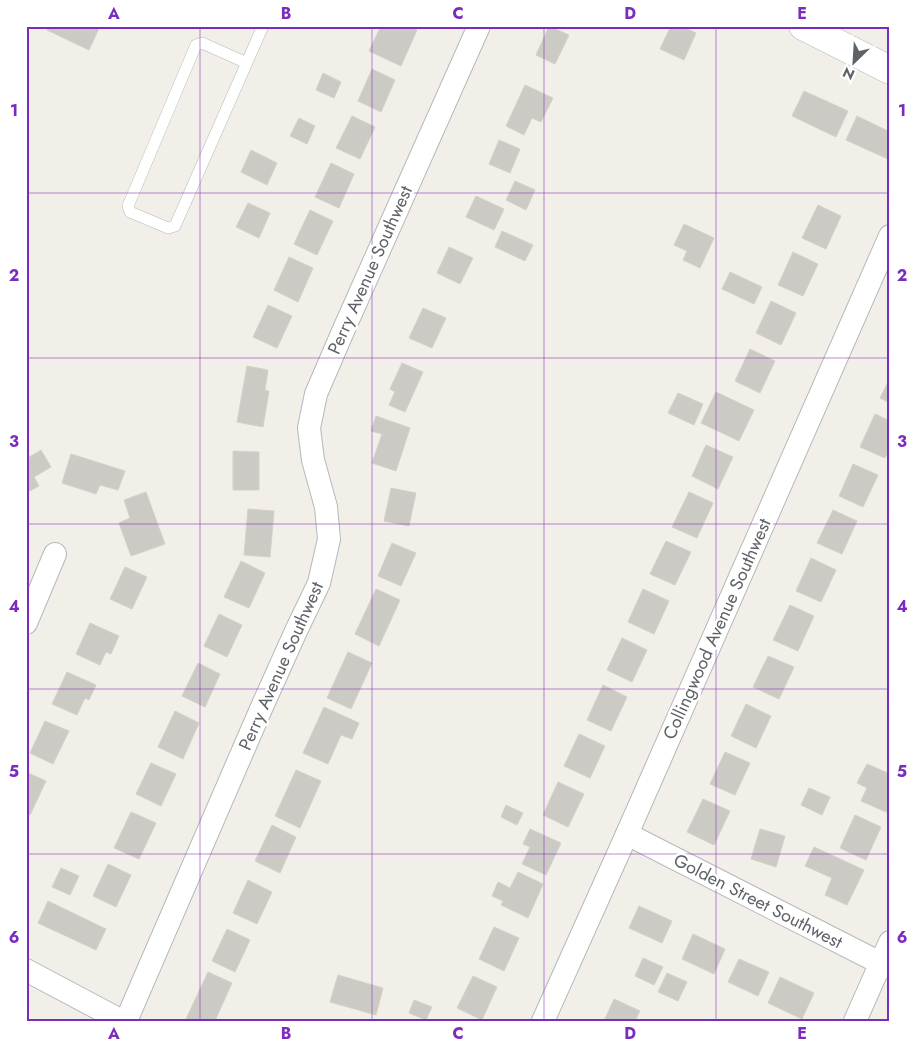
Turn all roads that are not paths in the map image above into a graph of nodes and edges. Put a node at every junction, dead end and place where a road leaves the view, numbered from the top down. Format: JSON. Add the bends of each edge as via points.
{"nodes":[{"id":1,"x":263,"y":26,"type":"edge"},
{"id":2,"x":479,"y":26,"type":"edge"},
{"id":3,"x":813,"y":29,"type":"edge"},
{"id":4,"x":247,"y":63,"type":"junction"},
{"id":5,"x":890,"y":70,"type":"edge"},
{"id":6,"x":890,"y":236,"type":"edge"},
{"id":7,"x":55,"y":554,"type":"dead end"},
{"id":8,"x":26,"y":622,"type":"edge"},
{"id":9,"x":627,"y":834,"type":"junction"},
{"id":10,"x":890,"y":942,"type":"edge"},
{"id":11,"x":885,"y":966,"type":"edge"},
{"id":12,"x":26,"y":970,"type":"edge"},
{"id":13,"x":122,"y":1021,"type":"edge"},
{"id":14,"x":126,"y":1021,"type":"edge"},
{"id":15,"x":543,"y":1021,"type":"edge"},
{"id":16,"x":855,"y":1021,"type":"edge"}],
"edges":[{"from":1,"to":4,"type":"lane"},
{"from":2,"to":14,"type":"street","name":"Perry Avenue Southwest","via":[[316,394],[309,428],[313,460],[326,507],[329,539],[319,583]]},
{"from":3,"to":5,"type":"street"},
{"from":4,"to":4,"type":"lane","via":[[175,226],[168,228],[130,212],[128,206],[196,45],[202,43]]},
{"from":6,"to":9,"type":"street","name":"Collingwood Avenue Southwest"},
{"from":7,"to":8,"type":"street"},
{"from":9,"to":11,"type":"street","name":"Golden Street Southwest"},
{"from":9,"to":15,"type":"street","name":"Collingwood Avenue Southwest"},
{"from":10,"to":11,"type":"street"},
{"from":11,"to":16,"type":"street"},
{"from":12,"to":13,"type":"street"}]}
